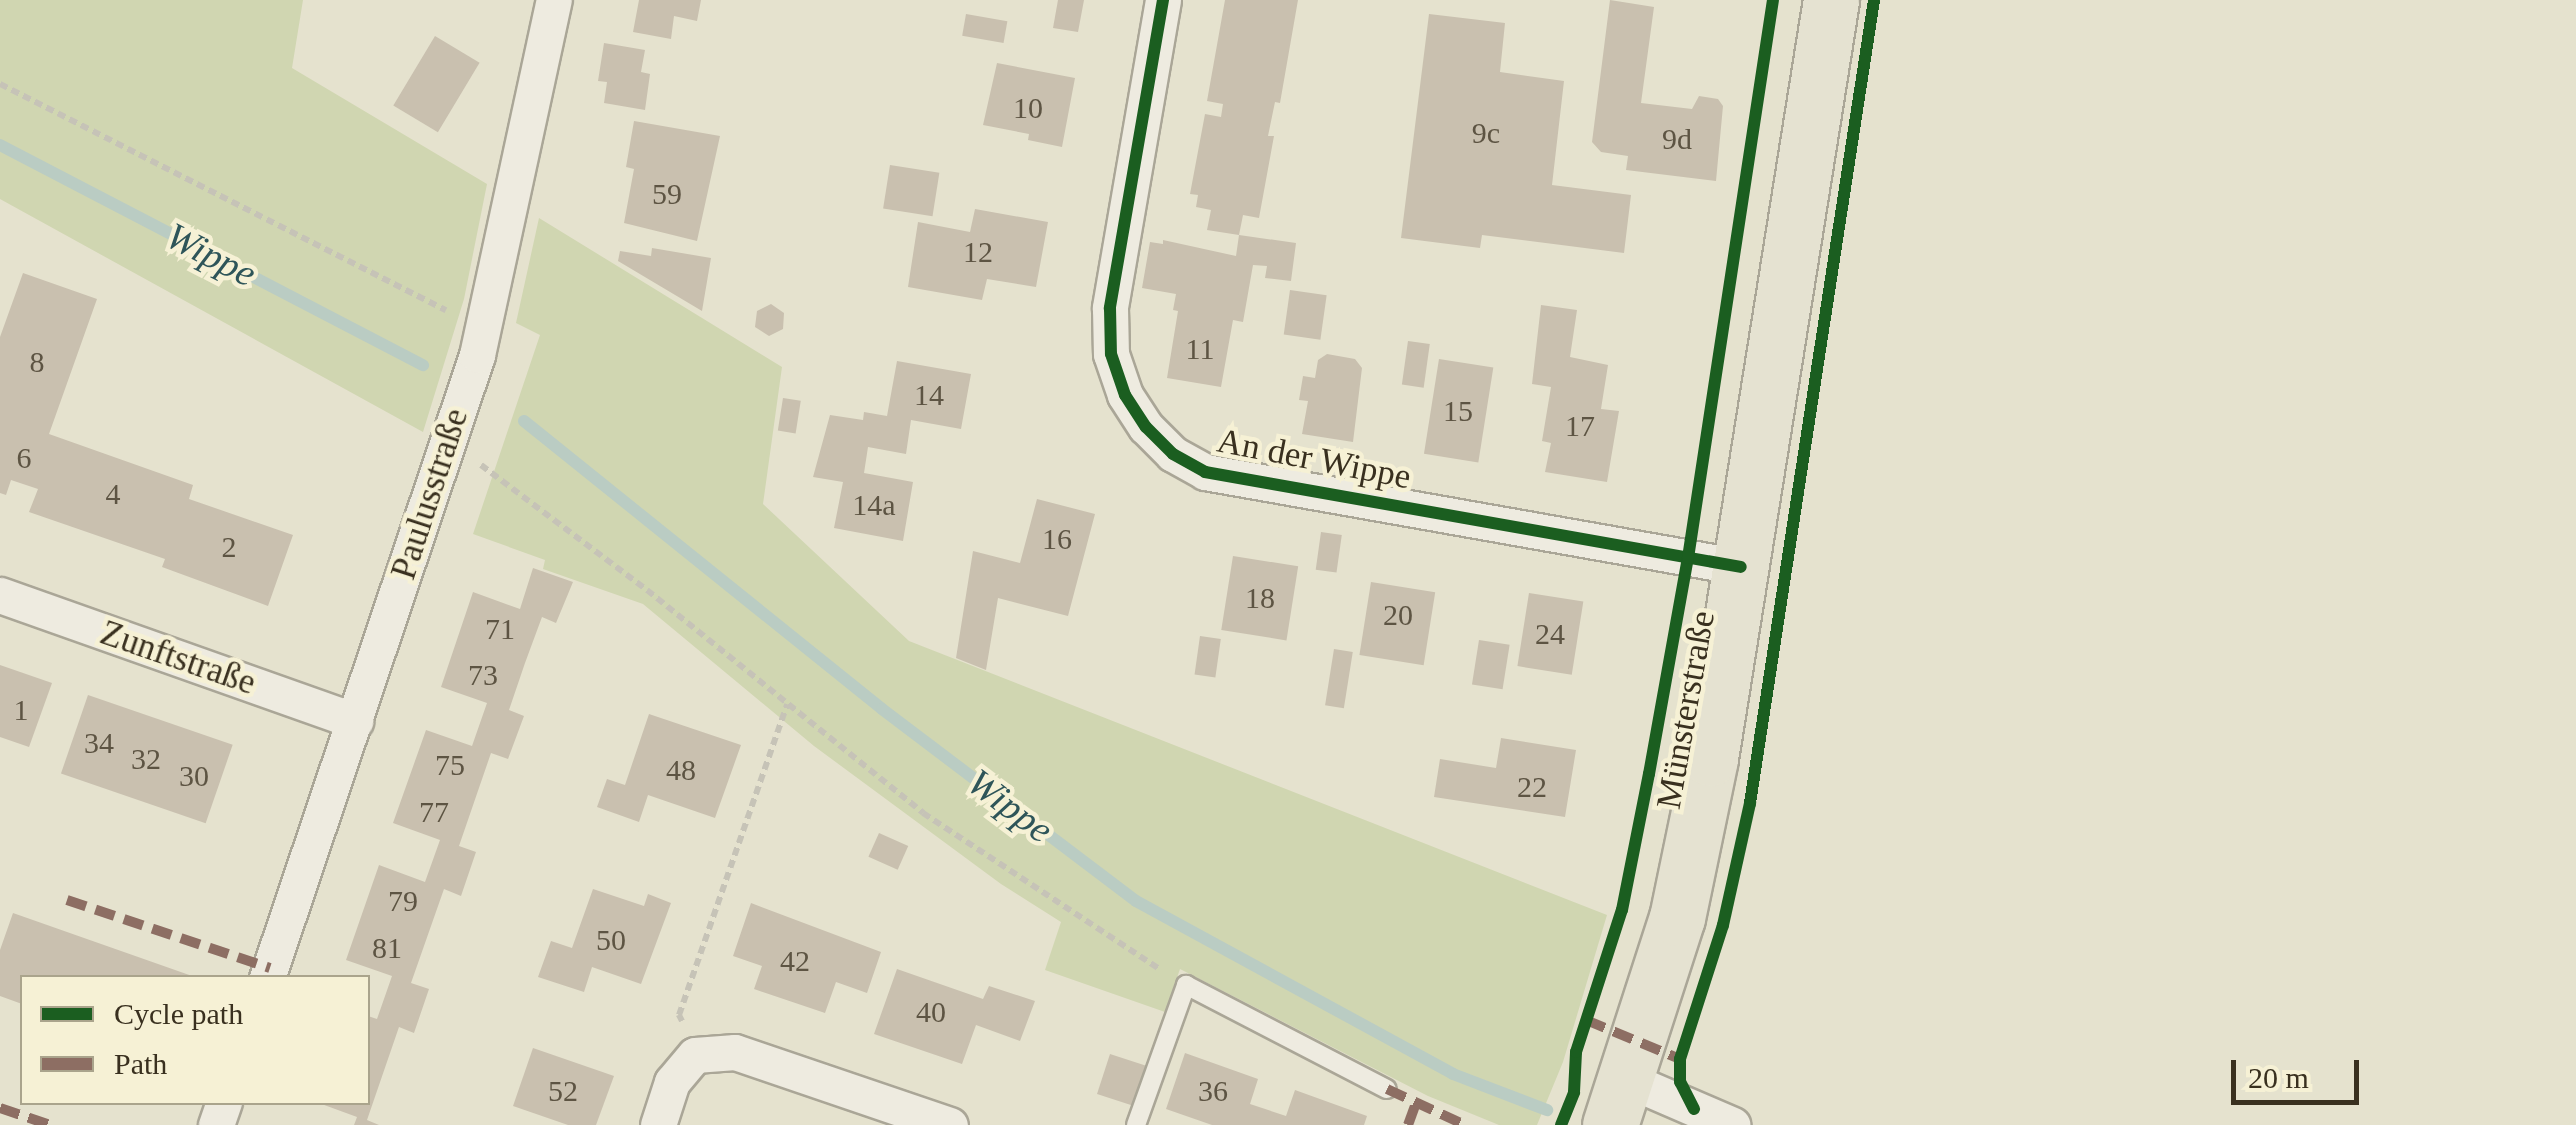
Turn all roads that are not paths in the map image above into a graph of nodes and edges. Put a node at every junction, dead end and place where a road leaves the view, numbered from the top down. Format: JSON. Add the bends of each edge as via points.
{"nodes":[{"id":1,"x":554,"y":0,"type":"edge"},
{"id":2,"x":1162,"y":0,"type":"edge"},
{"id":3,"x":1831,"y":0,"type":"edge"},
{"id":4,"x":1740,"y":567,"type":"junction"},
{"id":5,"x":0,"y":595,"type":"edge"},
{"id":6,"x":355,"y":721,"type":"junction"},
{"id":7,"x":268,"y":975,"type":"edge"},
{"id":8,"x":1388,"y":1089,"type":"dead end"},
{"id":9,"x":1618,"y":1102,"type":"edge"},
{"id":10,"x":658,"y":1125,"type":"edge"},
{"id":11,"x":950,"y":1125,"type":"edge"},
{"id":12,"x":1136,"y":1125,"type":"edge"},
{"id":13,"x":1733,"y":1125,"type":"edge"}],
"edges":[{"from":1,"to":6,"type":"street","name":"Paulusstraße","via":[[480,341]]},
{"from":2,"to":4,"type":"street","name":"An der Wippe","via":[[1110,308],[1111,354],[1125,395],[1173,454],[1204,472]]},
{"from":3,"to":4,"type":"main road","name":"Münsterstraße"},
{"from":4,"to":9,"type":"main road","name":"Münsterstraße","via":[[1677,918]]},
{"from":5,"to":6,"type":"street","name":"Zunftstraße"},
{"from":6,"to":7,"type":"street","name":"Paulusstraße"},
{"from":8,"to":12,"type":"lane","via":[[1186,986]]},
{"from":9,"to":13,"type":"street"},
{"from":10,"to":11,"type":"street","via":[[672,1082],[695,1055],[736,1052]]}]}
